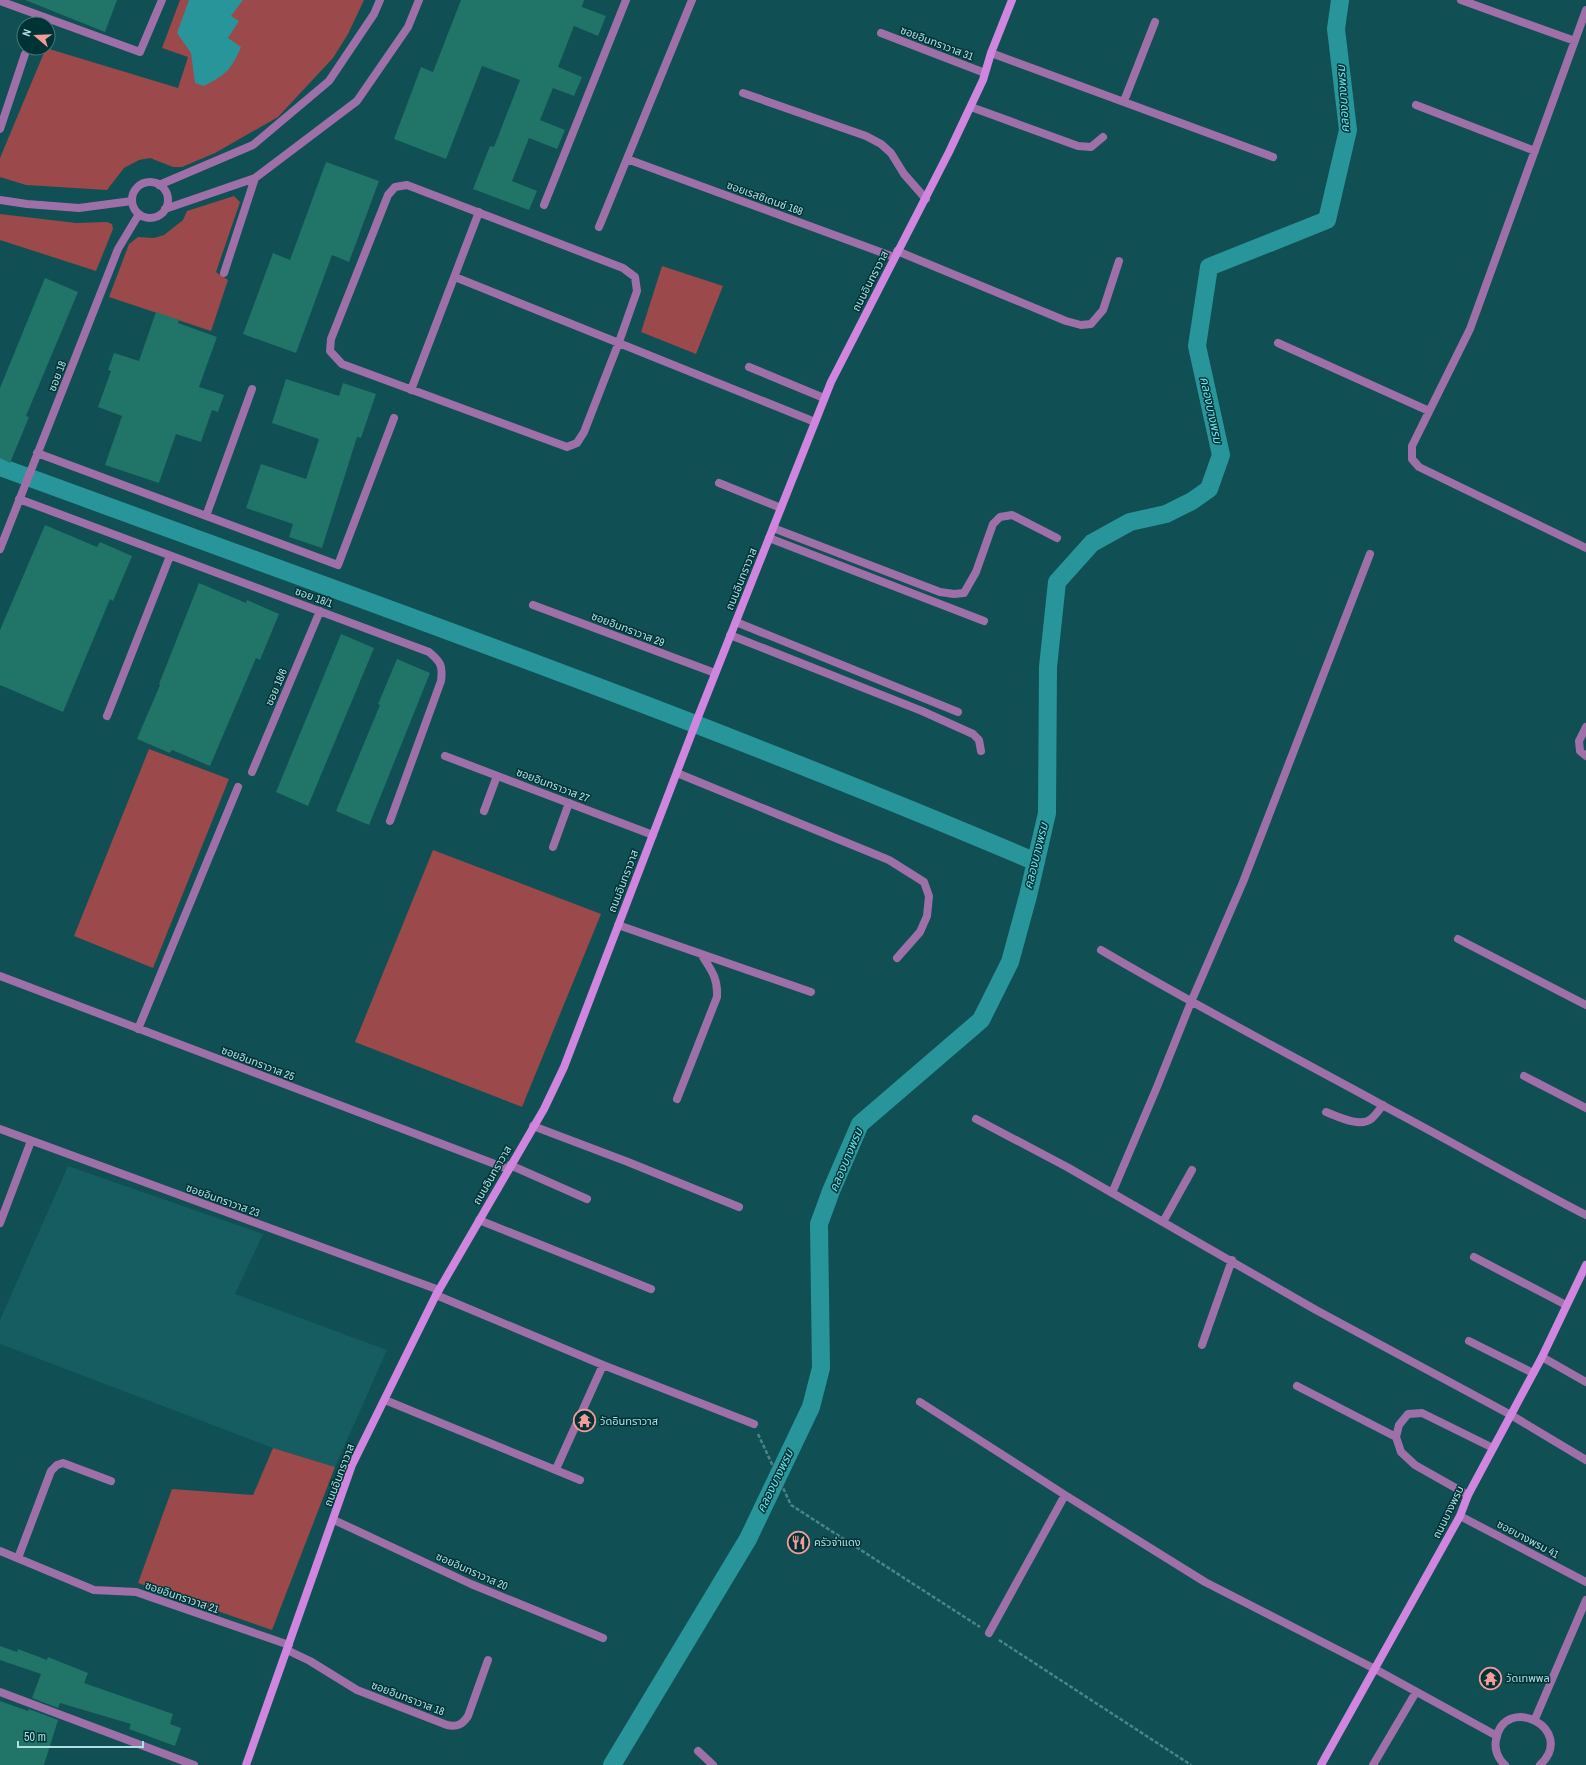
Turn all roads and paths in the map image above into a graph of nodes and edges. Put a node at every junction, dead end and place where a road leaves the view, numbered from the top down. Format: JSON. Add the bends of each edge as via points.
{"nodes":[{"id":1,"x":162,"y":0,"type":"edge"},
{"id":2,"x":380,"y":0,"type":"edge"},
{"id":3,"x":418,"y":0,"type":"edge"},
{"id":4,"x":626,"y":0,"type":"edge"},
{"id":5,"x":692,"y":0,"type":"edge"},
{"id":6,"x":1012,"y":0,"type":"edge"},
{"id":7,"x":1461,"y":0,"type":"edge"},
{"id":8,"x":0,"y":1,"type":"edge"},
{"id":9,"x":1586,"y":10,"type":"edge"},
{"id":10,"x":1155,"y":22,"type":"dead end"},
{"id":11,"x":881,"y":33,"type":"dead end"},
{"id":12,"x":1575,"y":41,"type":"junction"},
{"id":13,"x":991,"y":53,"type":"junction"},
{"id":14,"x":24,"y":56,"type":"edge"},
{"id":15,"x":985,"y":73,"type":"junction"},
{"id":16,"x":743,"y":93,"type":"dead end"},
{"id":17,"x":1124,"y":101,"type":"junction"},
{"id":18,"x":1416,"y":105,"type":"dead end"},
{"id":19,"x":971,"y":107,"type":"junction"},
{"id":20,"x":0,"y":129,"type":"edge"},
{"id":21,"x":1103,"y":137,"type":"dead end"},
{"id":22,"x":1535,"y":151,"type":"junction"},
{"id":23,"x":1273,"y":157,"type":"dead end"},
{"id":24,"x":627,"y":158,"type":"junction"},
{"id":25,"x":255,"y":178,"type":"junction"},
{"id":26,"x":159,"y":185,"type":"junction"},
{"id":27,"x":926,"y":199,"type":"junction"},
{"id":28,"x":0,"y":200,"type":"edge"},
{"id":29,"x":132,"y":201,"type":"junction"},
{"id":30,"x":544,"y":205,"type":"dead end"},
{"id":31,"x":165,"y":209,"type":"junction"},
{"id":32,"x":479,"y":212,"type":"junction"},
{"id":33,"x":139,"y":214,"type":"junction"},
{"id":34,"x":600,"y":227,"type":"dead end"},
{"id":35,"x":896,"y":254,"type":"junction"},
{"id":36,"x":1120,"y":261,"type":"dead end"},
{"id":37,"x":224,"y":273,"type":"dead end"},
{"id":38,"x":455,"y":277,"type":"junction"},
{"id":39,"x":619,"y":342,"type":"junction"},
{"id":40,"x":1278,"y":343,"type":"dead end"},
{"id":41,"x":749,"y":367,"type":"dead end"},
{"id":42,"x":252,"y":389,"type":"dead end"},
{"id":43,"x":411,"y":390,"type":"junction"},
{"id":44,"x":824,"y":398,"type":"junction"},
{"id":45,"x":1429,"y":411,"type":"junction"},
{"id":46,"x":394,"y":418,"type":"dead end"},
{"id":47,"x":815,"y":422,"type":"junction"},
{"id":48,"x":37,"y":453,"type":"junction"},
{"id":49,"x":720,"y":483,"type":"dead end"},
{"id":50,"x":20,"y":500,"type":"junction"},
{"id":51,"x":781,"y":508,"type":"junction"},
{"id":52,"x":206,"y":516,"type":"junction"},
{"id":53,"x":773,"y":528,"type":"junction"},
{"id":54,"x":769,"y":538,"type":"junction"},
{"id":55,"x":1057,"y":538,"type":"dead end"},
{"id":56,"x":1586,"y":548,"type":"edge"},
{"id":57,"x":0,"y":549,"type":"edge"},
{"id":58,"x":1370,"y":554,"type":"dead end"},
{"id":59,"x":170,"y":556,"type":"junction"},
{"id":60,"x":533,"y":605,"type":"dead end"},
{"id":61,"x":320,"y":611,"type":"junction"},
{"id":62,"x":984,"y":621,"type":"dead end"},
{"id":63,"x":736,"y":622,"type":"junction"},
{"id":64,"x":730,"y":635,"type":"junction"},
{"id":65,"x":715,"y":673,"type":"junction"},
{"id":66,"x":958,"y":712,"type":"dead end"},
{"id":67,"x":107,"y":716,"type":"dead end"},
{"id":68,"x":1586,"y":728,"type":"edge"},
{"id":69,"x":981,"y":751,"type":"dead end"},
{"id":70,"x":445,"y":756,"type":"dead end"},
{"id":71,"x":1586,"y":756,"type":"edge"},
{"id":72,"x":252,"y":772,"type":"dead end"},
{"id":73,"x":677,"y":773,"type":"junction"},
{"id":74,"x":497,"y":776,"type":"junction"},
{"id":75,"x":238,"y":787,"type":"dead end"},
{"id":76,"x":569,"y":803,"type":"junction"},
{"id":77,"x":484,"y":811,"type":"dead end"},
{"id":78,"x":390,"y":821,"type":"dead end"},
{"id":79,"x":653,"y":835,"type":"junction"},
{"id":80,"x":553,"y":847,"type":"dead end"},
{"id":81,"x":618,"y":925,"type":"junction"},
{"id":82,"x":1458,"y":939,"type":"dead end"},
{"id":83,"x":1101,"y":950,"type":"dead end"},
{"id":84,"x":701,"y":954,"type":"junction"},
{"id":85,"x":897,"y":958,"type":"dead end"},
{"id":86,"x":0,"y":976,"type":"edge"},
{"id":87,"x":811,"y":992,"type":"dead end"},
{"id":88,"x":1191,"y":1002,"type":"junction"},
{"id":89,"x":1586,"y":1005,"type":"edge"},
{"id":90,"x":138,"y":1029,"type":"junction"},
{"id":91,"x":1524,"y":1076,"type":"dead end"},
{"id":92,"x":677,"y":1099,"type":"dead end"},
{"id":93,"x":1383,"y":1105,"type":"junction"},
{"id":94,"x":1586,"y":1108,"type":"edge"},
{"id":95,"x":1326,"y":1112,"type":"dead end"},
{"id":96,"x":976,"y":1119,"type":"dead end"},
{"id":97,"x":533,"y":1126,"type":"junction"},
{"id":98,"x":0,"y":1129,"type":"edge"},
{"id":99,"x":31,"y":1141,"type":"junction"},
{"id":100,"x":509,"y":1167,"type":"junction"},
{"id":101,"x":1192,"y":1170,"type":"dead end"},
{"id":102,"x":1112,"y":1193,"type":"junction"},
{"id":103,"x":588,"y":1199,"type":"dead end"},
{"id":104,"x":739,"y":1207,"type":"dead end"},
{"id":105,"x":1586,"y":1215,"type":"edge"},
{"id":106,"x":479,"y":1220,"type":"junction"},
{"id":107,"x":1163,"y":1222,"type":"junction"},
{"id":108,"x":0,"y":1223,"type":"edge"},
{"id":109,"x":1474,"y":1257,"type":"dead end"},
{"id":110,"x":1232,"y":1260,"type":"junction"},
{"id":111,"x":1586,"y":1264,"type":"edge"},
{"id":112,"x":651,"y":1289,"type":"dead end"},
{"id":113,"x":438,"y":1293,"type":"junction"},
{"id":114,"x":1566,"y":1305,"type":"junction"},
{"id":115,"x":1469,"y":1341,"type":"dead end"},
{"id":116,"x":1202,"y":1345,"type":"dead end"},
{"id":117,"x":1542,"y":1357,"type":"junction"},
{"id":118,"x":603,"y":1365,"type":"junction"},
{"id":119,"x":1533,"y":1373,"type":"junction"},
{"id":120,"x":1586,"y":1382,"type":"edge"},
{"id":121,"x":1297,"y":1386,"type":"dead end"},
{"id":122,"x":385,"y":1400,"type":"junction"},
{"id":123,"x":920,"y":1402,"type":"dead end"},
{"id":124,"x":1511,"y":1416,"type":"junction"},
{"id":125,"x":755,"y":1426,"type":"joint"},
{"id":126,"x":1396,"y":1437,"type":"junction"},
{"id":127,"x":1493,"y":1448,"type":"junction"},
{"id":128,"x":1586,"y":1460,"type":"edge"},
{"id":129,"x":556,"y":1469,"type":"junction"},
{"id":130,"x":580,"y":1480,"type":"dead end"},
{"id":131,"x":112,"y":1481,"type":"dead end"},
{"id":132,"x":1065,"y":1495,"type":"junction"},
{"id":133,"x":1468,"y":1495,"type":"junction"},
{"id":134,"x":791,"y":1505,"type":"dead end"},
{"id":135,"x":1460,"y":1516,"type":"junction"},
{"id":136,"x":334,"y":1520,"type":"junction"},
{"id":137,"x":0,"y":1551,"type":"edge"},
{"id":138,"x":18,"y":1558,"type":"junction"},
{"id":139,"x":1586,"y":1582,"type":"edge"},
{"id":140,"x":1586,"y":1600,"type":"edge"},
{"id":141,"x":989,"y":1633,"type":"dead end"},
{"id":142,"x":603,"y":1638,"type":"dead end"},
{"id":143,"x":288,"y":1648,"type":"junction"},
{"id":144,"x":488,"y":1660,"type":"dead end"},
{"id":145,"x":1375,"y":1669,"type":"junction"},
{"id":146,"x":0,"y":1692,"type":"edge"},
{"id":147,"x":1416,"y":1692,"type":"junction"},
{"id":148,"x":1534,"y":1720,"type":"junction"},
{"id":149,"x":1497,"y":1736,"type":"junction"},
{"id":150,"x":698,"y":1751,"type":"dead end"},
{"id":151,"x":194,"y":1765,"type":"edge"},
{"id":152,"x":246,"y":1765,"type":"edge"},
{"id":153,"x":713,"y":1765,"type":"edge"},
{"id":154,"x":1321,"y":1765,"type":"edge"},
{"id":155,"x":1373,"y":1765,"type":"edge"},
{"id":156,"x":1505,"y":1765,"type":"edge"},
{"id":157,"x":1540,"y":1765,"type":"edge"}],
"edges":[{"from":1,"to":8,"type":"street","via":[[140,52]]},
{"from":2,"to":26,"type":"street","via":[[374,14],[329,82],[253,144]]},
{"from":3,"to":25,"type":"street","via":[[408,27],[357,100]]},
{"from":4,"to":30,"type":"street"},
{"from":5,"to":24,"type":"street"},
{"from":6,"to":13,"type":"street","name":"ถนนอินทราวาส"},
{"from":7,"to":12,"type":"street"},
{"from":9,"to":12,"type":"street"},
{"from":10,"to":17,"type":"street"},
{"from":11,"to":15,"type":"street","name":"ซอยอินทราวาส 31"},
{"from":12,"to":22,"type":"street"},
{"from":13,"to":15,"type":"street","name":"ถนนอินทราวาส"},
{"from":13,"to":17,"type":"street"},
{"from":14,"to":20,"type":"street"},
{"from":15,"to":19,"type":"street","name":"ถนนอินทราวาส"},
{"from":16,"to":27,"type":"street","via":[[866,136],[881,144],[891,153],[904,174]]},
{"from":17,"to":23,"type":"street"},
{"from":18,"to":22,"type":"street"},
{"from":19,"to":21,"type":"street","via":[[1078,146],[1091,146]]},
{"from":19,"to":27,"type":"street","name":"ถนนอินทราวาส"},
{"from":22,"to":45,"type":"street","via":[[1470,329]]},
{"from":24,"to":34,"type":"street"},
{"from":24,"to":35,"type":"street","name":"ซอยเรสซิเดนซ์ 168"},
{"from":25,"to":31,"type":"street"},
{"from":25,"to":37,"type":"street"},
{"from":26,"to":29,"type":"street","via":[[148,182],[138,186]]},
{"from":26,"to":31,"type":"street","via":[[166,193]]},
{"from":27,"to":35,"type":"street","name":"ถนนอินทราวาส"},
{"from":28,"to":29,"type":"street","via":[[73,208]]},
{"from":29,"to":33,"type":"street"},
{"from":31,"to":33,"type":"street","via":[[150,218]]},
{"from":32,"to":38,"type":"street"},
{"from":32,"to":39,"type":"street","via":[[623,268],[635,277],[637,291]]},
{"from":32,"to":43,"type":"street","via":[[407,185],[395,187],[388,195],[330,340],[330,351],[342,364]]},
{"from":33,"to":48,"type":"street","name":"ซอย 18","via":[[118,249]]},
{"from":35,"to":36,"type":"street","name":"ซอยเรสซิเดนซ์ 168","via":[[1081,325],[1091,324],[1103,310]]},
{"from":35,"to":44,"type":"street","name":"ถนนอินทราวาส"},
{"from":38,"to":39,"type":"street"},
{"from":38,"to":43,"type":"street"},
{"from":39,"to":43,"type":"street","via":[[584,432],[577,443],[566,447]]},
{"from":39,"to":47,"type":"street"},
{"from":40,"to":45,"type":"street"},
{"from":41,"to":44,"type":"street"},
{"from":42,"to":52,"type":"street"},
{"from":44,"to":47,"type":"street","name":"ถนนอินทราวาส"},
{"from":45,"to":56,"type":"street","via":[[1412,446],[1412,459],[1419,467]]},
{"from":46,"to":52,"type":"street","via":[[338,565]]},
{"from":47,"to":51,"type":"street","name":"ถนนอินทราวาส"},
{"from":48,"to":50,"type":"street","name":"ซอย 18"},
{"from":48,"to":52,"type":"street"},
{"from":49,"to":51,"type":"street"},
{"from":50,"to":57,"type":"street","name":"ซอย 18"},
{"from":50,"to":59,"type":"street","name":"ซอย 18/1"},
{"from":51,"to":53,"type":"street","name":"ถนนอินทราวาส"},
{"from":53,"to":54,"type":"street","name":"ถนนอินทราวาส"},
{"from":53,"to":55,"type":"street","via":[[940,592],[954,594],[964,593],[976,572],[993,524],[1000,517],[1012,516]]},
{"from":54,"to":62,"type":"street"},
{"from":54,"to":63,"type":"street","name":"ถนนอินทราวาส"},
{"from":58,"to":88,"type":"street","via":[[1246,874]]},
{"from":59,"to":61,"type":"street","name":"ซอย 18/1"},
{"from":59,"to":67,"type":"street"},
{"from":60,"to":65,"type":"street","name":"ซอยอินทราวาส 29"},
{"from":61,"to":72,"type":"street","name":"ซอย 18/6"},
{"from":61,"to":78,"type":"street","name":"ซอย 18/1","via":[[429,652],[438,660],[442,669],[441,682]]},
{"from":63,"to":64,"type":"street","name":"ถนนอินทราวาส"},
{"from":63,"to":66,"type":"street"},
{"from":64,"to":65,"type":"street","name":"ถนนอินทราวาส"},
{"from":64,"to":69,"type":"street","via":[[922,711],[973,734],[979,740]]},
{"from":65,"to":73,"type":"street","name":"ถนนอินทราวาส"},
{"from":68,"to":71,"type":"street","via":[[1579,741],[1580,751]]},
{"from":70,"to":74,"type":"street","name":"ซอยอินทราวาส 27"},
{"from":73,"to":79,"type":"street","name":"ถนนอินทราวาส"},
{"from":73,"to":85,"type":"street","via":[[889,860],[924,882],[929,896],[927,916],[920,932]]},
{"from":74,"to":76,"type":"street","name":"ซอยอินทราวาส 27"},
{"from":74,"to":77,"type":"street"},
{"from":75,"to":90,"type":"street"},
{"from":76,"to":79,"type":"street","name":"ซอยอินทราวาส 27"},
{"from":76,"to":80,"type":"street"},
{"from":79,"to":81,"type":"street","name":"ถนนอินทราวาส"},
{"from":81,"to":84,"type":"street"},
{"from":81,"to":97,"type":"street","name":"ถนนอินทราวาส","via":[[564,1066]]},
{"from":82,"to":89,"type":"street"},
{"from":83,"to":88,"type":"street"},
{"from":84,"to":87,"type":"street"},
{"from":84,"to":92,"type":"street","via":[[714,973],[717,984],[716,997]]},
{"from":86,"to":90,"type":"street","name":"ซอยอินทราวาส 25"},
{"from":88,"to":93,"type":"street"},
{"from":88,"to":102,"type":"street"},
{"from":90,"to":100,"type":"street","name":"ซอยอินทราวาส 25"},
{"from":91,"to":94,"type":"street"},
{"from":93,"to":95,"type":"street","via":[[1370,1120],[1361,1122],[1348,1121]]},
{"from":93,"to":105,"type":"street"},
{"from":96,"to":102,"type":"street"},
{"from":97,"to":100,"type":"street","name":"ถนนอินทราวาส"},
{"from":97,"to":104,"type":"street"},
{"from":98,"to":99,"type":"street","name":"ซอยอินทราวาส 23"},
{"from":99,"to":108,"type":"street"},
{"from":99,"to":113,"type":"street","name":"ซอยอินทราวาส 23"},
{"from":100,"to":103,"type":"street","name":"ซอยอินทราวาส 25"},
{"from":100,"to":106,"type":"street","name":"ถนนอินทราวาส"},
{"from":101,"to":107,"type":"street"},
{"from":102,"to":107,"type":"street"},
{"from":106,"to":112,"type":"street"},
{"from":106,"to":113,"type":"street","name":"ถนนอินทราวาส"},
{"from":107,"to":110,"type":"street"},
{"from":109,"to":114,"type":"street"},
{"from":110,"to":116,"type":"street"},
{"from":110,"to":124,"type":"street","via":[[1316,1310]]},
{"from":111,"to":114,"type":"street","name":"ถนนบางพรม"},
{"from":113,"to":118,"type":"street","name":"ซอยอินทราวาส 23"},
{"from":113,"to":122,"type":"street","name":"ถนนอินทราวาส"},
{"from":114,"to":117,"type":"street","name":"ถนนบางพรม"},
{"from":115,"to":119,"type":"street"},
{"from":117,"to":119,"type":"street","name":"ถนนบางพรม"},
{"from":117,"to":120,"type":"street"},
{"from":118,"to":125,"type":"street","name":"ซอยอินทราวาส 23"},
{"from":118,"to":129,"type":"street"},
{"from":119,"to":124,"type":"street","name":"ถนนบางพรม"},
{"from":121,"to":126,"type":"street"},
{"from":122,"to":129,"type":"street"},
{"from":122,"to":136,"type":"street","name":"ถนนอินทราวาส","via":[[352,1465]]},
{"from":123,"to":132,"type":"street"},
{"from":124,"to":127,"type":"street","name":"ถนนบางพรม"},
{"from":124,"to":128,"type":"street"},
{"from":125,"to":134,"type":"path"},
{"from":126,"to":127,"type":"street","via":[[1399,1425],[1408,1414],[1422,1413]]},
{"from":126,"to":133,"type":"street","via":[[1401,1452],[1415,1465]]},
{"from":127,"to":133,"type":"street","name":"ถนนบางพรม"},
{"from":129,"to":130,"type":"street"},
{"from":131,"to":138,"type":"street","via":[[63,1463],[57,1465],[51,1470]]},
{"from":132,"to":141,"type":"street"},
{"from":132,"to":145,"type":"street","via":[[1205,1582]]},
{"from":133,"to":135,"type":"street","name":"ถนนบางพรม"},
{"from":135,"to":139,"type":"street","name":"ซอยบางพรม 41"},
{"from":135,"to":145,"type":"street","name":"ถนนบางพรม"},
{"from":136,"to":142,"type":"street","name":"ซอยอินทราวาส 20","via":[[471,1584]]},
{"from":136,"to":143,"type":"street","name":"ถนนอินทราวาส"},
{"from":137,"to":138,"type":"street","name":"ซอยอินทราวาส 21"},
{"from":138,"to":143,"type":"street","name":"ซอยอินทราวาส 21","via":[[94,1590],[136,1592]]},
{"from":140,"to":148,"type":"street"},
{"from":143,"to":144,"type":"street","name":"ซอยอินทราวาส 18","via":[[357,1690],[456,1727],[468,1716]]},
{"from":143,"to":152,"type":"street","name":"ถนนอินทราวาส"},
{"from":145,"to":147,"type":"street"},
{"from":145,"to":154,"type":"street","name":"ถนนบางพรม"},
{"from":146,"to":151,"type":"street"},
{"from":147,"to":149,"type":"street"},
{"from":147,"to":155,"type":"street"},
{"from":148,"to":149,"type":"street","via":[[1526,1717],[1508,1721],[1501,1727]]},
{"from":148,"to":157,"type":"street","via":[[1542,1725],[1550,1741],[1547,1758]]},
{"from":149,"to":156,"type":"street","via":[[1497,1754]]},
{"from":150,"to":153,"type":"street"}]}
